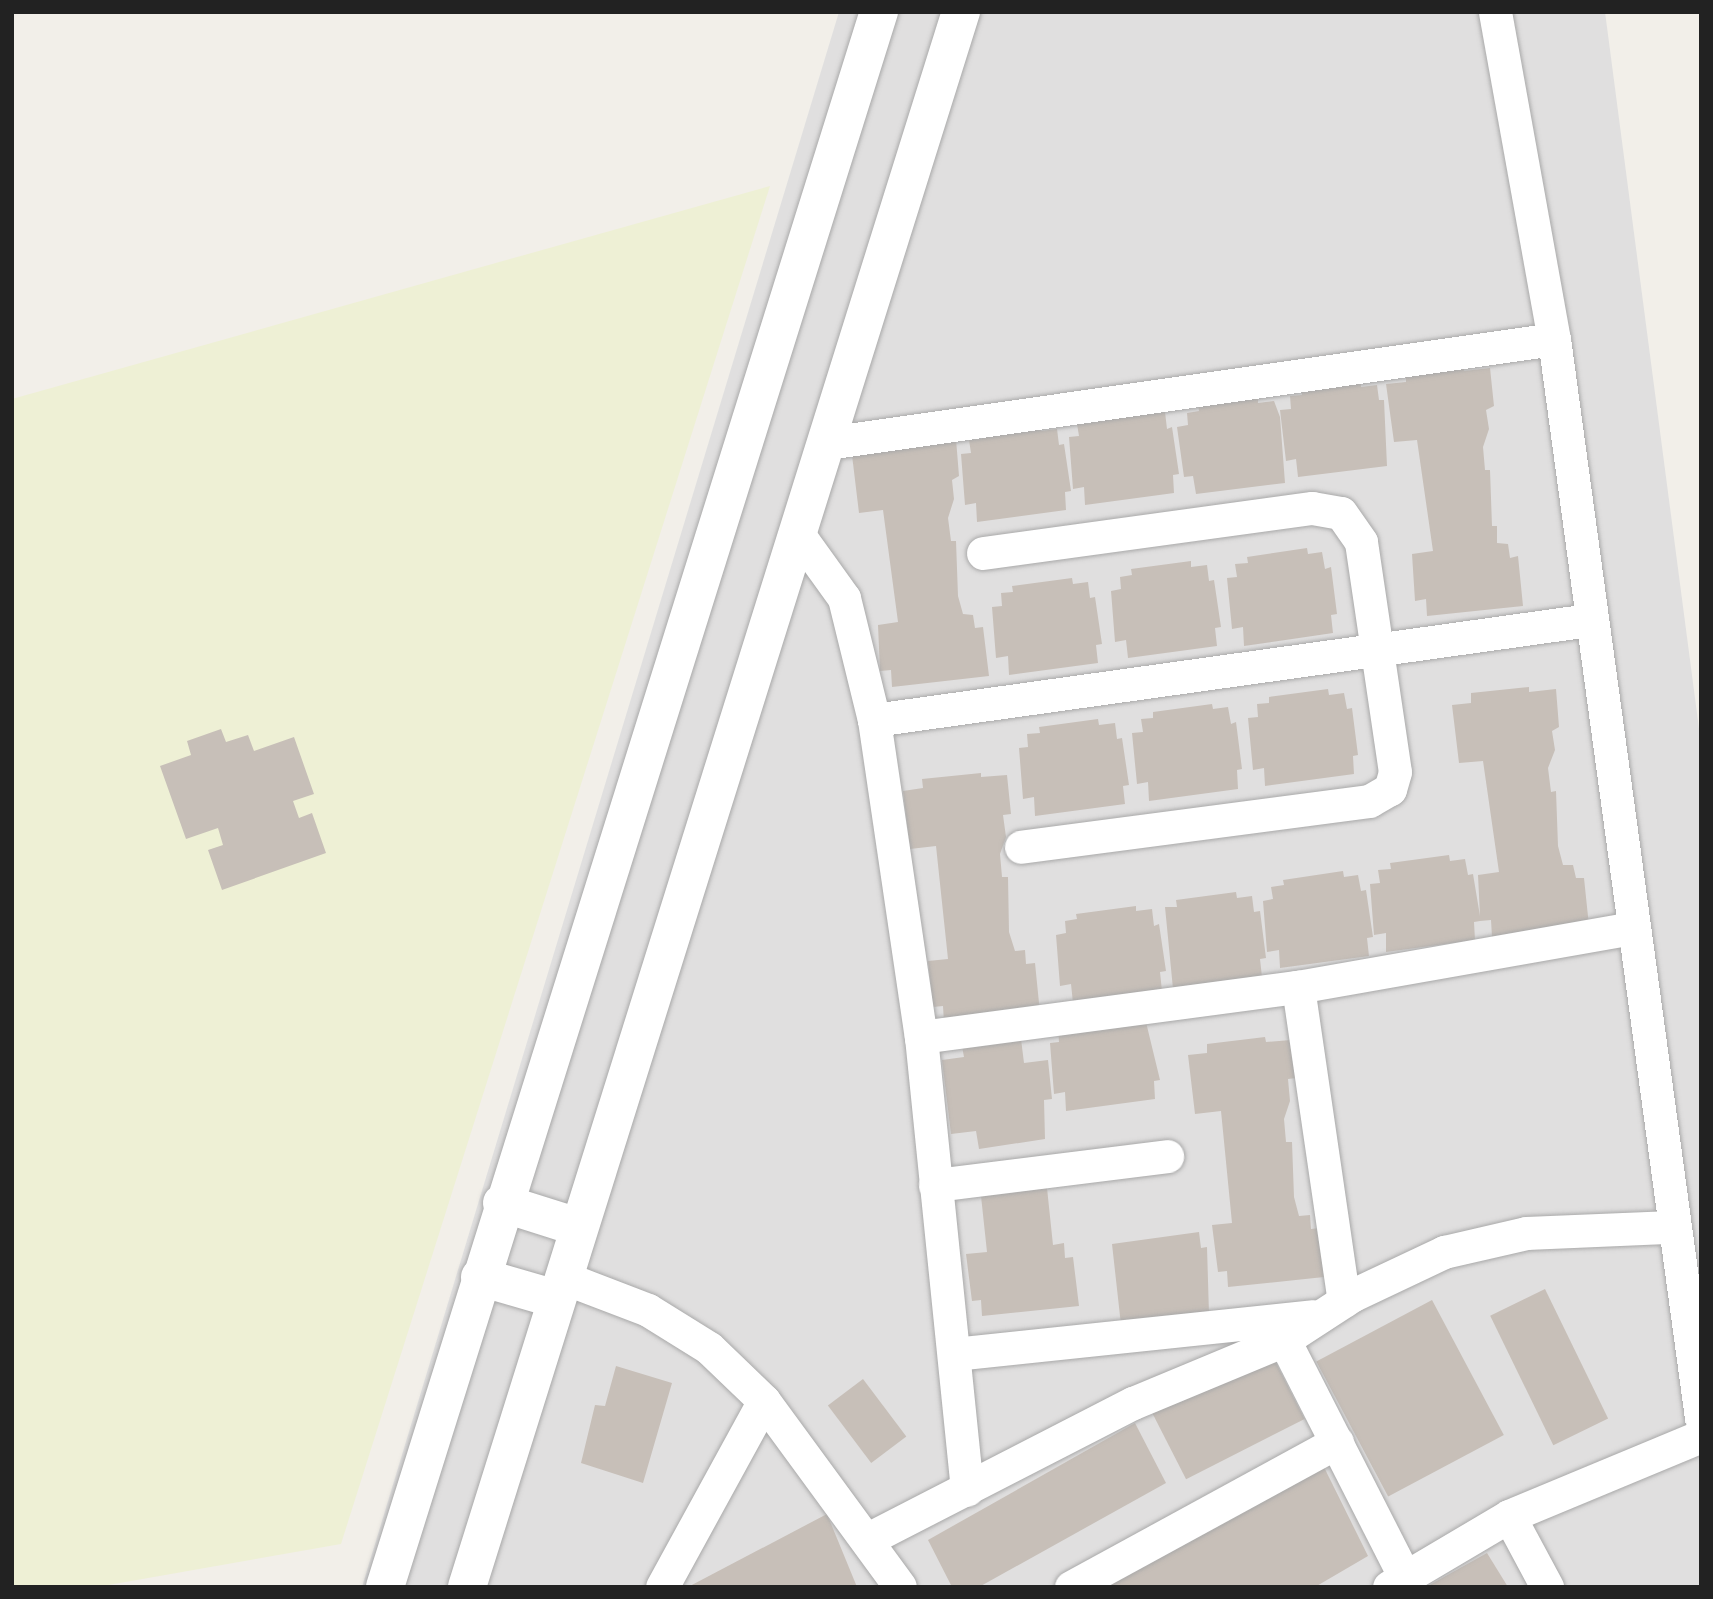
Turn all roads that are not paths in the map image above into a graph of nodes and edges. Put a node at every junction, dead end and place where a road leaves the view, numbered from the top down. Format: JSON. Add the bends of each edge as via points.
{"nodes":[{"id":1,"x":878,"y":12,"type":"edge"},
{"id":2,"x":961,"y":12,"type":"edge"},
{"id":3,"x":1495,"y":12,"type":"edge"},
{"id":4,"x":1554,"y":339,"type":"junction"},
{"id":5,"x":827,"y":443,"type":"junction"},
{"id":6,"x":798,"y":534,"type":"junction"},
{"id":7,"x":984,"y":553,"type":"dead end"},
{"id":8,"x":1589,"y":620,"type":"junction"},
{"id":9,"x":1377,"y":650,"type":"junction"},
{"id":10,"x":874,"y":720,"type":"junction"},
{"id":11,"x":1021,"y":847,"type":"dead end"},
{"id":12,"x":1632,"y":928,"type":"junction"},
{"id":13,"x":1298,"y":987,"type":"junction"},
{"id":14,"x":921,"y":1037,"type":"junction"},
{"id":15,"x":1167,"y":1156,"type":"dead end"},
{"id":16,"x":934,"y":1185,"type":"junction"},
{"id":17,"x":502,"y":1203,"type":"junction"},
{"id":18,"x":578,"y":1227,"type":"junction"},
{"id":19,"x":1672,"y":1227,"type":"junction"},
{"id":20,"x":480,"y":1277,"type":"junction"},
{"id":21,"x":559,"y":1288,"type":"junction"},
{"id":22,"x":1333,"y":1308,"type":"junction"},
{"id":23,"x":1284,"y":1339,"type":"junction"},
{"id":24,"x":954,"y":1354,"type":"junction"},
{"id":25,"x":764,"y":1401,"type":"junction"},
{"id":26,"x":1701,"y":1418,"type":"edge"},
{"id":27,"x":1701,"y":1437,"type":"edge"},
{"id":28,"x":1337,"y":1441,"type":"junction"},
{"id":29,"x":967,"y":1490,"type":"junction"},
{"id":30,"x":1509,"y":1516,"type":"junction"},
{"id":31,"x":868,"y":1539,"type":"junction"},
{"id":32,"x":1397,"y":1582,"type":"edge"},
{"id":33,"x":385,"y":1587,"type":"edge"},
{"id":34,"x":467,"y":1587,"type":"edge"},
{"id":35,"x":662,"y":1587,"type":"edge"},
{"id":36,"x":900,"y":1587,"type":"edge"},
{"id":37,"x":1071,"y":1587,"type":"edge"},
{"id":38,"x":1546,"y":1587,"type":"edge"}],
"edges":[{"from":1,"to":17,"type":"street"},
{"from":2,"to":5,"type":"street"},
{"from":3,"to":4,"type":"street"},
{"from":4,"to":5,"type":"street"},
{"from":4,"to":8,"type":"street"},
{"from":5,"to":6,"type":"street"},
{"from":6,"to":10,"type":"street","via":[[844,598]]},
{"from":6,"to":18,"type":"street"},
{"from":7,"to":9,"type":"street","via":[[1332,509],[1358,530]]},
{"from":8,"to":9,"type":"street"},
{"from":8,"to":12,"type":"street"},
{"from":9,"to":10,"type":"street"},
{"from":9,"to":11,"type":"street","via":[[1395,772],[1390,789],[1381,797]]},
{"from":10,"to":14,"type":"street"},
{"from":12,"to":13,"type":"street"},
{"from":12,"to":19,"type":"street"},
{"from":13,"to":14,"type":"street"},
{"from":13,"to":22,"type":"street"},
{"from":14,"to":16,"type":"street"},
{"from":15,"to":16,"type":"street"},
{"from":16,"to":24,"type":"street"},
{"from":17,"to":18,"type":"street"},
{"from":17,"to":20,"type":"street"},
{"from":18,"to":21,"type":"street"},
{"from":19,"to":22,"type":"street","via":[[1514,1236],[1444,1252]]},
{"from":19,"to":26,"type":"street"},
{"from":20,"to":21,"type":"street"},
{"from":20,"to":33,"type":"street"},
{"from":21,"to":25,"type":"street","via":[[648,1310],[709,1348]]},
{"from":21,"to":34,"type":"street"},
{"from":22,"to":23,"type":"street"},
{"from":22,"to":24,"type":"street"},
{"from":23,"to":28,"type":"street"},
{"from":23,"to":29,"type":"street","via":[[1133,1403]]},
{"from":24,"to":29,"type":"street"},
{"from":25,"to":31,"type":"street"},
{"from":25,"to":35,"type":"street"},
{"from":27,"to":30,"type":"street"},
{"from":28,"to":32,"type":"street"},
{"from":28,"to":37,"type":"street"},
{"from":29,"to":31,"type":"street"},
{"from":30,"to":32,"type":"street"},
{"from":30,"to":38,"type":"street"},
{"from":31,"to":36,"type":"street"}]}
